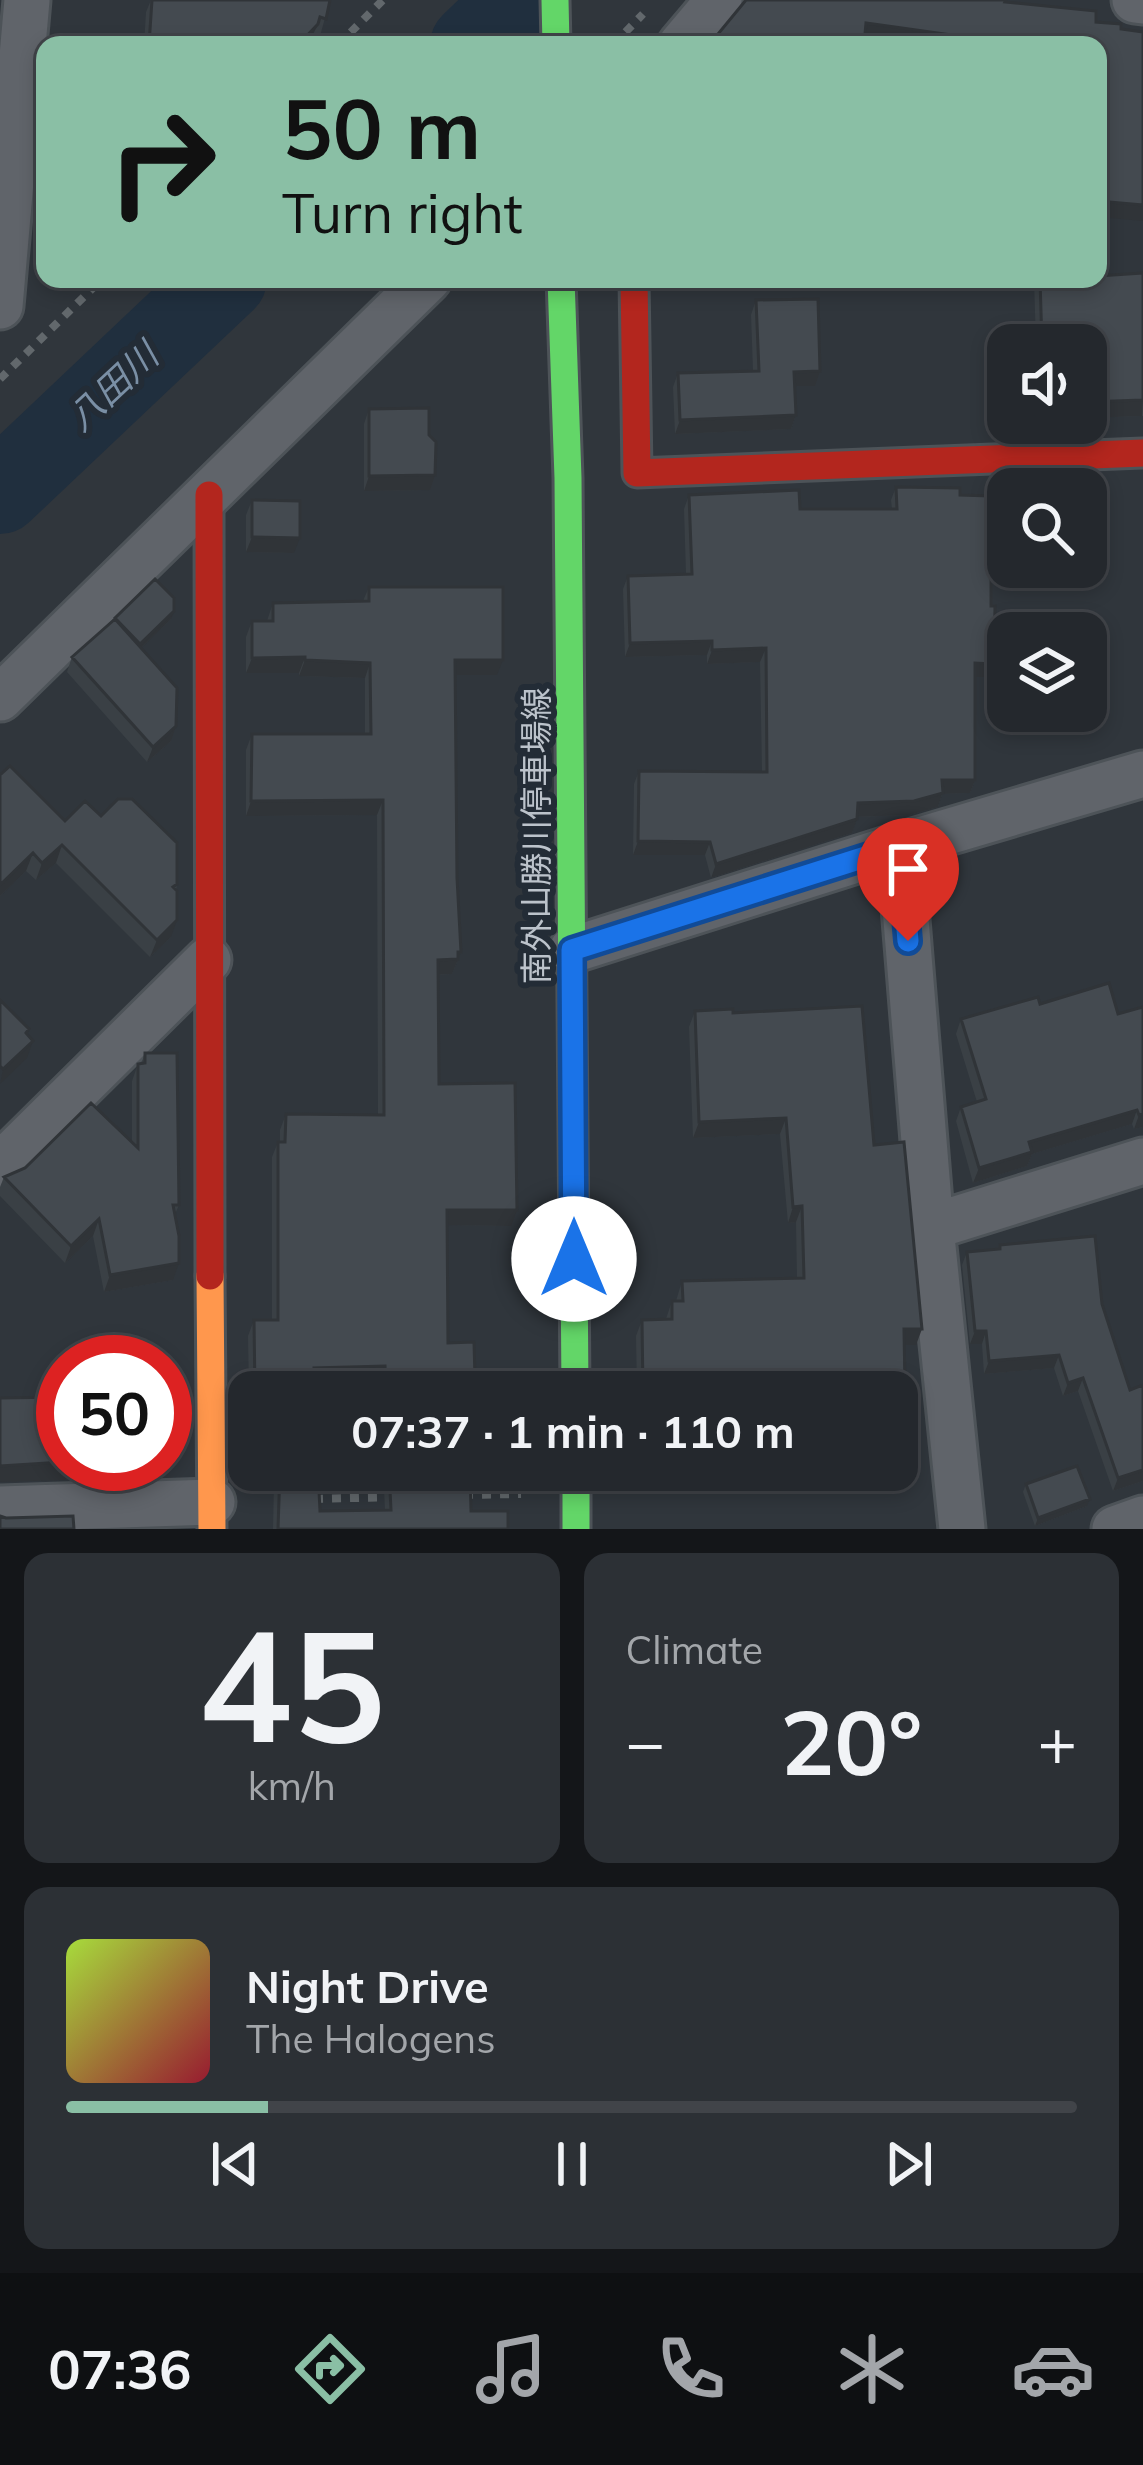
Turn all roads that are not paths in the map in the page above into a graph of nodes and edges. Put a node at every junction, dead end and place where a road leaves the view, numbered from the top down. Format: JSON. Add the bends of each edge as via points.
{"nodes":[{"id":1,"x":28,"y":0,"type":"edge"},
{"id":2,"x":555,"y":0,"type":"edge"},
{"id":3,"x":719,"y":0,"type":"edge"},
{"id":4,"x":556,"y":36,"type":"edge"},
{"id":5,"x":689,"y":36,"type":"edge"},
{"id":6,"x":419,"y":288,"type":"edge"},
{"id":7,"x":561,"y":288,"type":"edge"},
{"id":8,"x":634,"y":288,"type":"edge"},
{"id":9,"x":0,"y":306,"type":"edge"},
{"id":10,"x":1143,"y":453,"type":"edge"},
{"id":11,"x":209,"y":495,"type":"junction"},
{"id":12,"x":0,"y":698,"type":"edge"},
{"id":13,"x":1143,"y":774,"type":"edge"},
{"id":14,"x":900,"y":846,"type":"junction"},
{"id":15,"x":572,"y":950,"type":"junction"},
{"id":16,"x":208,"y":961,"type":"junction"},
{"id":17,"x":1143,"y":1161,"type":"edge"},
{"id":18,"x":0,"y":1166,"type":"edge"},
{"id":19,"x":932,"y":1227,"type":"junction"},
{"id":20,"x":575,"y":1371,"type":"edge"},
{"id":21,"x":576,"y":1491,"type":"edge"},
{"id":22,"x":0,"y":1509,"type":"edge"},
{"id":23,"x":212,"y":1516,"type":"edge"},
{"id":24,"x":1143,"y":1519,"type":"edge"},
{"id":25,"x":576,"y":1529,"type":"edge"},
{"id":26,"x":962,"y":1529,"type":"edge"},
{"id":27,"x":1115,"y":1529,"type":"edge"}],
"edges":[{"from":1,"to":9,"type":"street"},
{"from":2,"to":4,"type":"street"},
{"from":3,"to":5,"type":"street"},
{"from":6,"to":11,"type":"street"},
{"from":7,"to":15,"type":"street","name":"南外山勝川停車場線"},
{"from":8,"to":10,"type":"street","via":[[638,473]]},
{"from":11,"to":12,"type":"street"},
{"from":11,"to":16,"type":"street"},
{"from":13,"to":14,"type":"street"},
{"from":14,"to":15,"type":"street"},
{"from":14,"to":19,"type":"street"},
{"from":15,"to":20,"type":"street","name":"南外山勝川停車場線"},
{"from":16,"to":18,"type":"street"},
{"from":16,"to":23,"type":"street"},
{"from":17,"to":19,"type":"street"},
{"from":19,"to":26,"type":"street"},
{"from":21,"to":25,"type":"street"},
{"from":22,"to":23,"type":"street"},
{"from":24,"to":27,"type":"street"}]}
